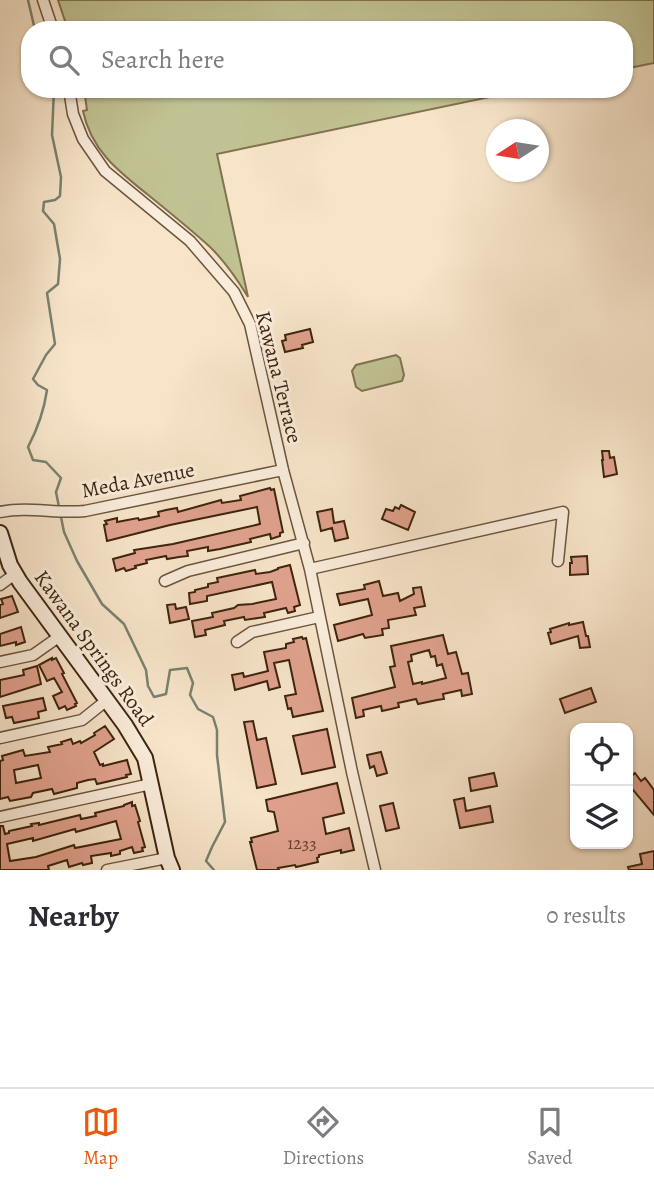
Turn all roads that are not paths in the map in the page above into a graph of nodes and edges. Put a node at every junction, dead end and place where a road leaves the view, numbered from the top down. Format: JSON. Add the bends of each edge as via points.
{"nodes":[{"id":1,"x":43,"y":0,"type":"edge"},
{"id":2,"x":50,"y":21,"type":"edge"},
{"id":3,"x":71,"y":98,"type":"edge"},
{"id":4,"x":283,"y":470,"type":"junction"},
{"id":5,"x":0,"y":512,"type":"edge"},
{"id":6,"x":0,"y":533,"type":"edge"},
{"id":7,"x":304,"y":543,"type":"junction"},
{"id":8,"x":558,"y":561,"type":"dead end"},
{"id":9,"x":310,"y":569,"type":"junction"},
{"id":10,"x":15,"y":574,"type":"junction"},
{"id":11,"x":165,"y":582,"type":"dead end"},
{"id":12,"x":0,"y":585,"type":"edge"},
{"id":13,"x":319,"y":617,"type":"junction"},
{"id":14,"x":60,"y":636,"type":"junction"},
{"id":15,"x":237,"y":642,"type":"dead end"},
{"id":16,"x":0,"y":662,"type":"edge"},
{"id":17,"x":107,"y":700,"type":"junction"},
{"id":18,"x":0,"y":738,"type":"edge"},
{"id":19,"x":151,"y":784,"type":"junction"},
{"id":20,"x":0,"y":817,"type":"edge"},
{"id":21,"x":170,"y":864,"type":"edge"},
{"id":22,"x":107,"y":870,"type":"edge"},
{"id":23,"x":375,"y":870,"type":"edge"}],
"edges":[{"from":1,"to":2,"type":"street"},
{"from":3,"to":4,"type":"street","name":"Kawana Terrace","via":[[83,139],[106,171],[190,241],[234,292],[250,324]]},
{"from":4,"to":5,"type":"street","name":"Meda Avenue","via":[[75,512]]},
{"from":4,"to":7,"type":"street","name":"Kawana Terrace"},
{"from":6,"to":10,"type":"street","name":"Kawana Springs Road"},
{"from":7,"to":9,"type":"street","name":"Kawana Terrace"},
{"from":7,"to":11,"type":"street","via":[[188,570]]},
{"from":8,"to":9,"type":"street","via":[[563,512]]},
{"from":9,"to":13,"type":"street","name":"Kawana Terrace"},
{"from":10,"to":12,"type":"street"},
{"from":10,"to":14,"type":"street","name":"Kawana Springs Road"},
{"from":13,"to":15,"type":"street","via":[[252,632]]},
{"from":13,"to":23,"type":"street","name":"Kawana Terrace"},
{"from":14,"to":16,"type":"street","via":[[33,655]]},
{"from":14,"to":17,"type":"street","name":"Kawana Springs Road"},
{"from":17,"to":18,"type":"street","via":[[82,720]]},
{"from":17,"to":19,"type":"street","name":"Kawana Springs Road","via":[[145,758]]},
{"from":19,"to":20,"type":"street"},
{"from":19,"to":21,"type":"street","name":"Kawana Springs Road"},
{"from":21,"to":22,"type":"street"}]}
